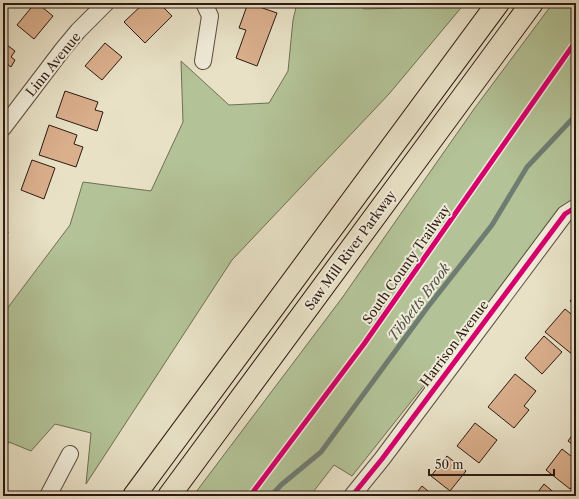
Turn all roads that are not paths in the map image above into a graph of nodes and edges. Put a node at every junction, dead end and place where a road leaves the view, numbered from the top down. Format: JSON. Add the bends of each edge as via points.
{"nodes":[{"id":1,"x":106,"y":3,"type":"edge"},
{"id":2,"x":204,"y":3,"type":"edge"},
{"id":3,"x":498,"y":3,"type":"edge"},
{"id":4,"x":532,"y":3,"type":"edge"},
{"id":5,"x":203,"y":61,"type":"dead end"},
{"id":6,"x":3,"y":128,"type":"edge"},
{"id":7,"x":576,"y":207,"type":"edge"},
{"id":8,"x":70,"y":454,"type":"dead end"},
{"id":9,"x":48,"y":496,"type":"edge"},
{"id":10,"x":134,"y":496,"type":"edge"},
{"id":11,"x":168,"y":496,"type":"edge"},
{"id":12,"x":352,"y":496,"type":"edge"}],
"edges":[{"from":1,"to":6,"type":"street","name":"Linn Avenue","via":[[48,67]]},
{"from":2,"to":5,"type":"street","via":[[210,16]]},
{"from":3,"to":10,"type":"highway","name":"Saw Mill River Parkway"},
{"from":4,"to":11,"type":"highway","name":"Saw Mill River Parkway"},
{"from":7,"to":12,"type":"street","name":"Harrison Avenue","via":[[565,214]]},
{"from":8,"to":9,"type":"street"}]}
